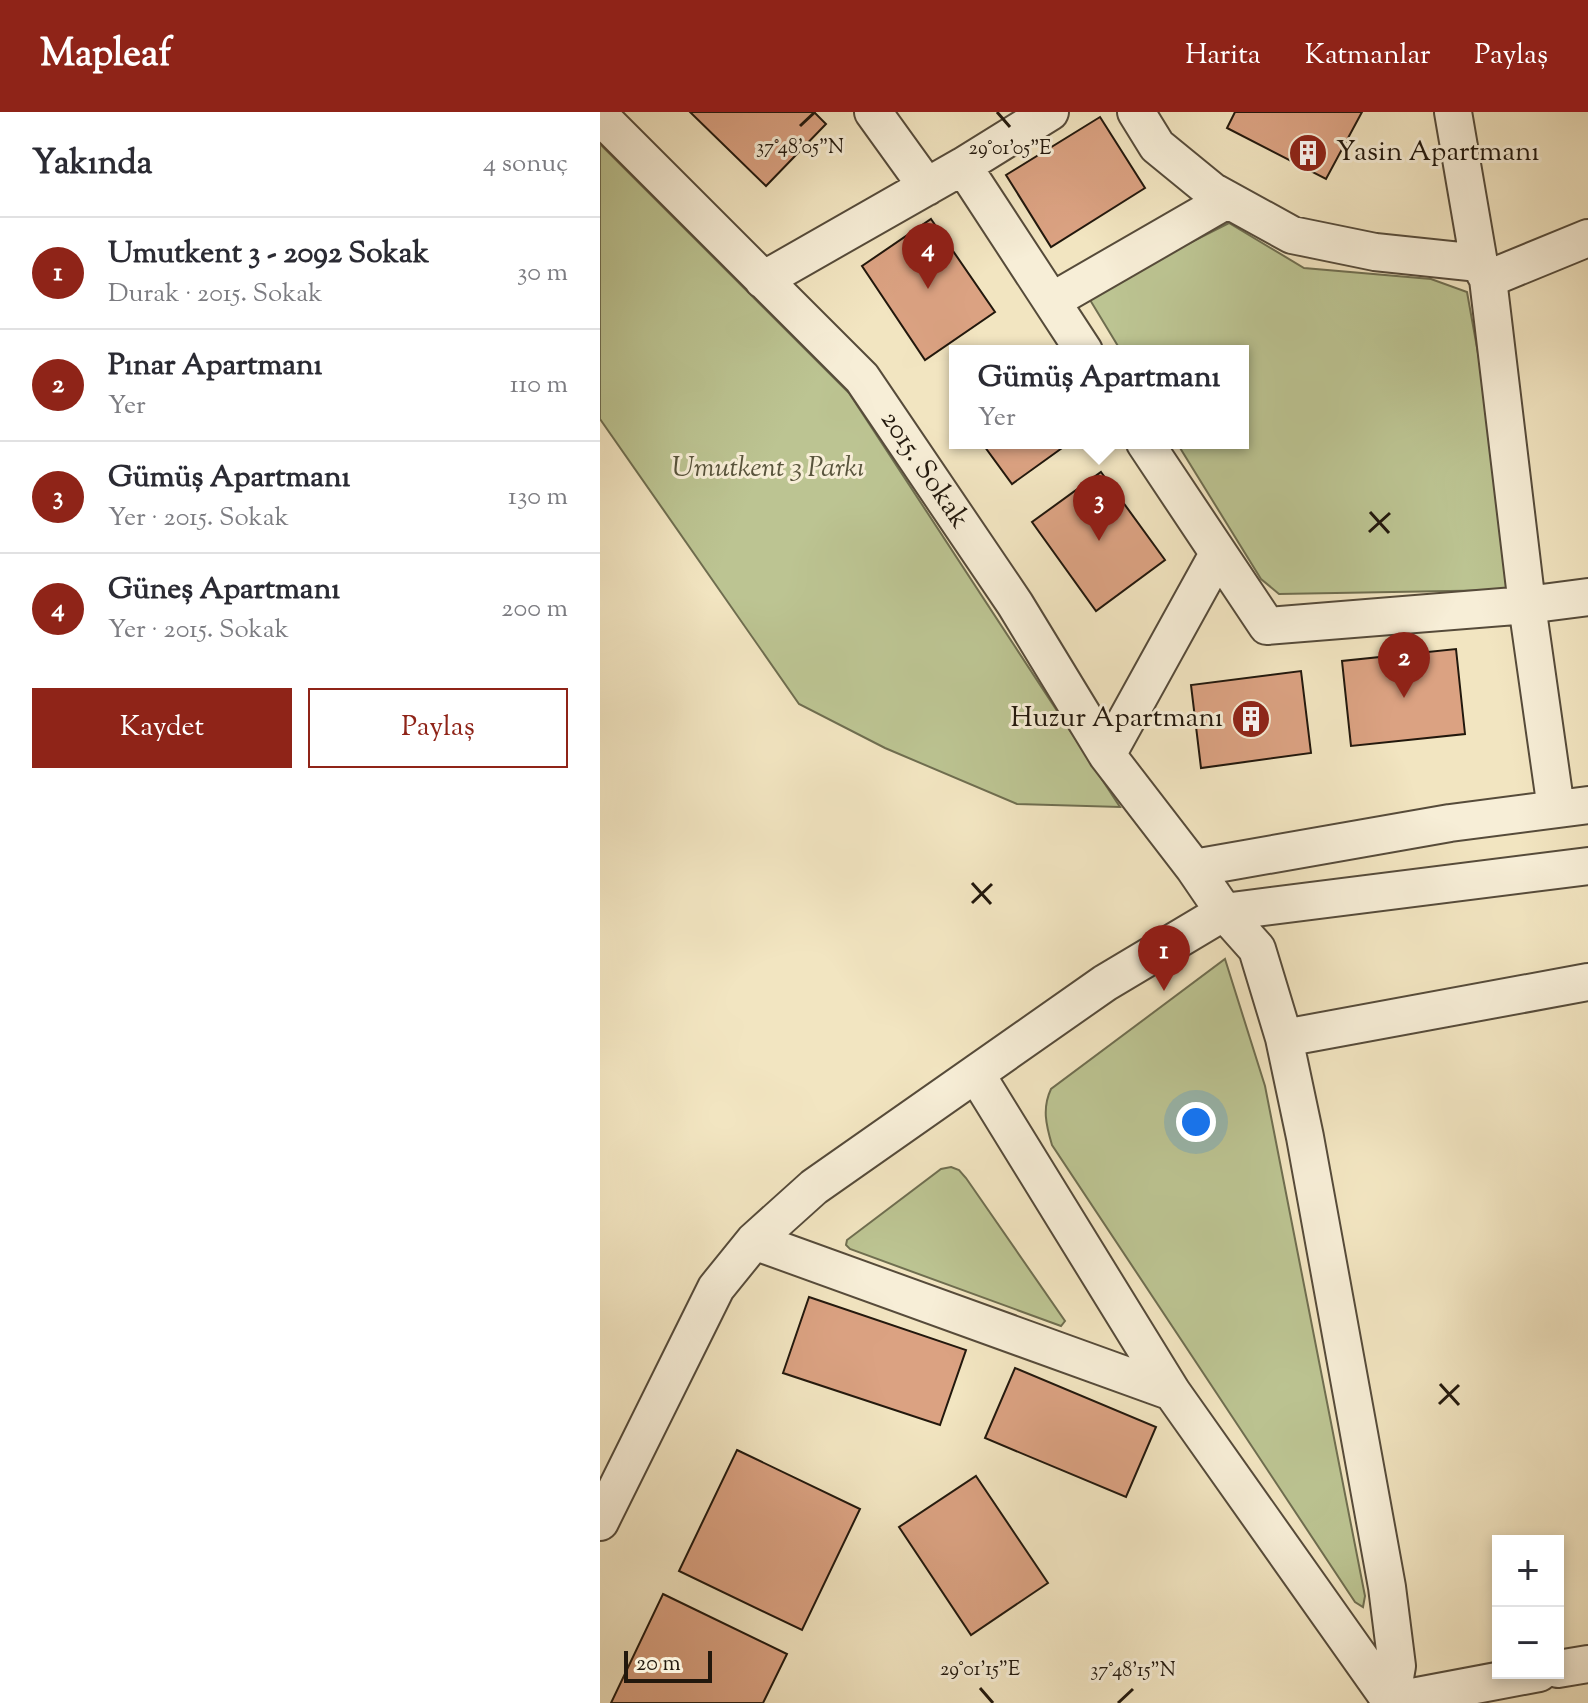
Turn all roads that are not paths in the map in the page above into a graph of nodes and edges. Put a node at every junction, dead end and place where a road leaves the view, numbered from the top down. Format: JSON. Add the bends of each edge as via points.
{"nodes":[{"id":1,"x":873,"y":112,"type":"edge"},
{"id":2,"x":1050,"y":112,"type":"edge"},
{"id":3,"x":1136,"y":112,"type":"edge"},
{"id":4,"x":1453,"y":112,"type":"edge"},
{"id":5,"x":600,"y":116,"type":"edge"},
{"id":6,"x":963,"y":166,"type":"junction"},
{"id":7,"x":927,"y":187,"type":"junction"},
{"id":8,"x":1227,"y":200,"type":"junction"},
{"id":9,"x":1588,"y":238,"type":"edge"},
{"id":10,"x":1483,"y":271,"type":"junction"},
{"id":11,"x":763,"y":280,"type":"junction"},
{"id":12,"x":1052,"y":301,"type":"junction"},
{"id":13,"x":1080,"y":345,"type":"edge"},
{"id":14,"x":1149,"y":449,"type":"edge"},
{"id":15,"x":1218,"y":554,"type":"junction"},
{"id":16,"x":1588,"y":597,"type":"edge"},
{"id":17,"x":1527,"y":605,"type":"junction"},
{"id":18,"x":1107,"y":755,"type":"junction"},
{"id":19,"x":1572,"y":807,"type":"edge"},
{"id":20,"x":1588,"y":866,"type":"edge"},
{"id":21,"x":1194,"y":868,"type":"junction"},
{"id":22,"x":1224,"y":912,"type":"junction"},
{"id":23,"x":1588,"y":982,"type":"edge"},
{"id":24,"x":1284,"y":1038,"type":"junction"},
{"id":25,"x":976,"y":1074,"type":"junction"},
{"id":26,"x":754,"y":1241,"type":"junction"},
{"id":27,"x":1172,"y":1392,"type":"junction"},
{"id":28,"x":600,"y":1522,"type":"edge"},
{"id":29,"x":1588,"y":1664,"type":"edge"},
{"id":30,"x":1564,"y":1668,"type":"edge"},
{"id":31,"x":1509,"y":1679,"type":"edge"},
{"id":32,"x":1392,"y":1702,"type":"edge"}],
"edges":[{"from":1,"to":7,"type":"street"},
{"from":2,"to":6,"type":"street"},
{"from":3,"to":8,"type":"street","via":[[1157,146]]},
{"from":4,"to":10,"type":"street"},
{"from":5,"to":11,"type":"street","name":"2015. Sokak"},
{"from":6,"to":7,"type":"street"},
{"from":6,"to":12,"type":"street"},
{"from":7,"to":11,"type":"street"},
{"from":8,"to":10,"type":"street","via":[[1292,235]]},
{"from":8,"to":12,"type":"street"},
{"from":9,"to":10,"type":"street"},
{"from":10,"to":17,"type":"street"},
{"from":11,"to":18,"type":"street","name":"2015. Sokak","via":[[862,378],[1015,604]]},
{"from":12,"to":13,"type":"street"},
{"from":14,"to":15,"type":"street"},
{"from":15,"to":17,"type":"street","via":[[1267,626]]},
{"from":15,"to":18,"type":"street"},
{"from":16,"to":17,"type":"street"},
{"from":17,"to":19,"type":"street"},
{"from":18,"to":21,"type":"street","name":"2015. Sokak"},
{"from":19,"to":21,"type":"street"},
{"from":20,"to":22,"type":"street"},
{"from":21,"to":22,"type":"street","name":"2015. Sokak"},
{"from":22,"to":24,"type":"street","name":"2015. Sokak","via":[[1257,949]]},
{"from":22,"to":25,"type":"street","via":[[1105,983]]},
{"from":23,"to":24,"type":"street"},
{"from":24,"to":32,"type":"street","name":"2015. Sokak","via":[[1387,1587],[1397,1666]]},
{"from":25,"to":26,"type":"street","via":[[814,1187]]},
{"from":25,"to":27,"type":"street"},
{"from":26,"to":27,"type":"street"},
{"from":26,"to":28,"type":"street","via":[[716,1288]]},
{"from":27,"to":32,"type":"street"},
{"from":29,"to":30,"type":"street"},
{"from":31,"to":32,"type":"street"}]}
